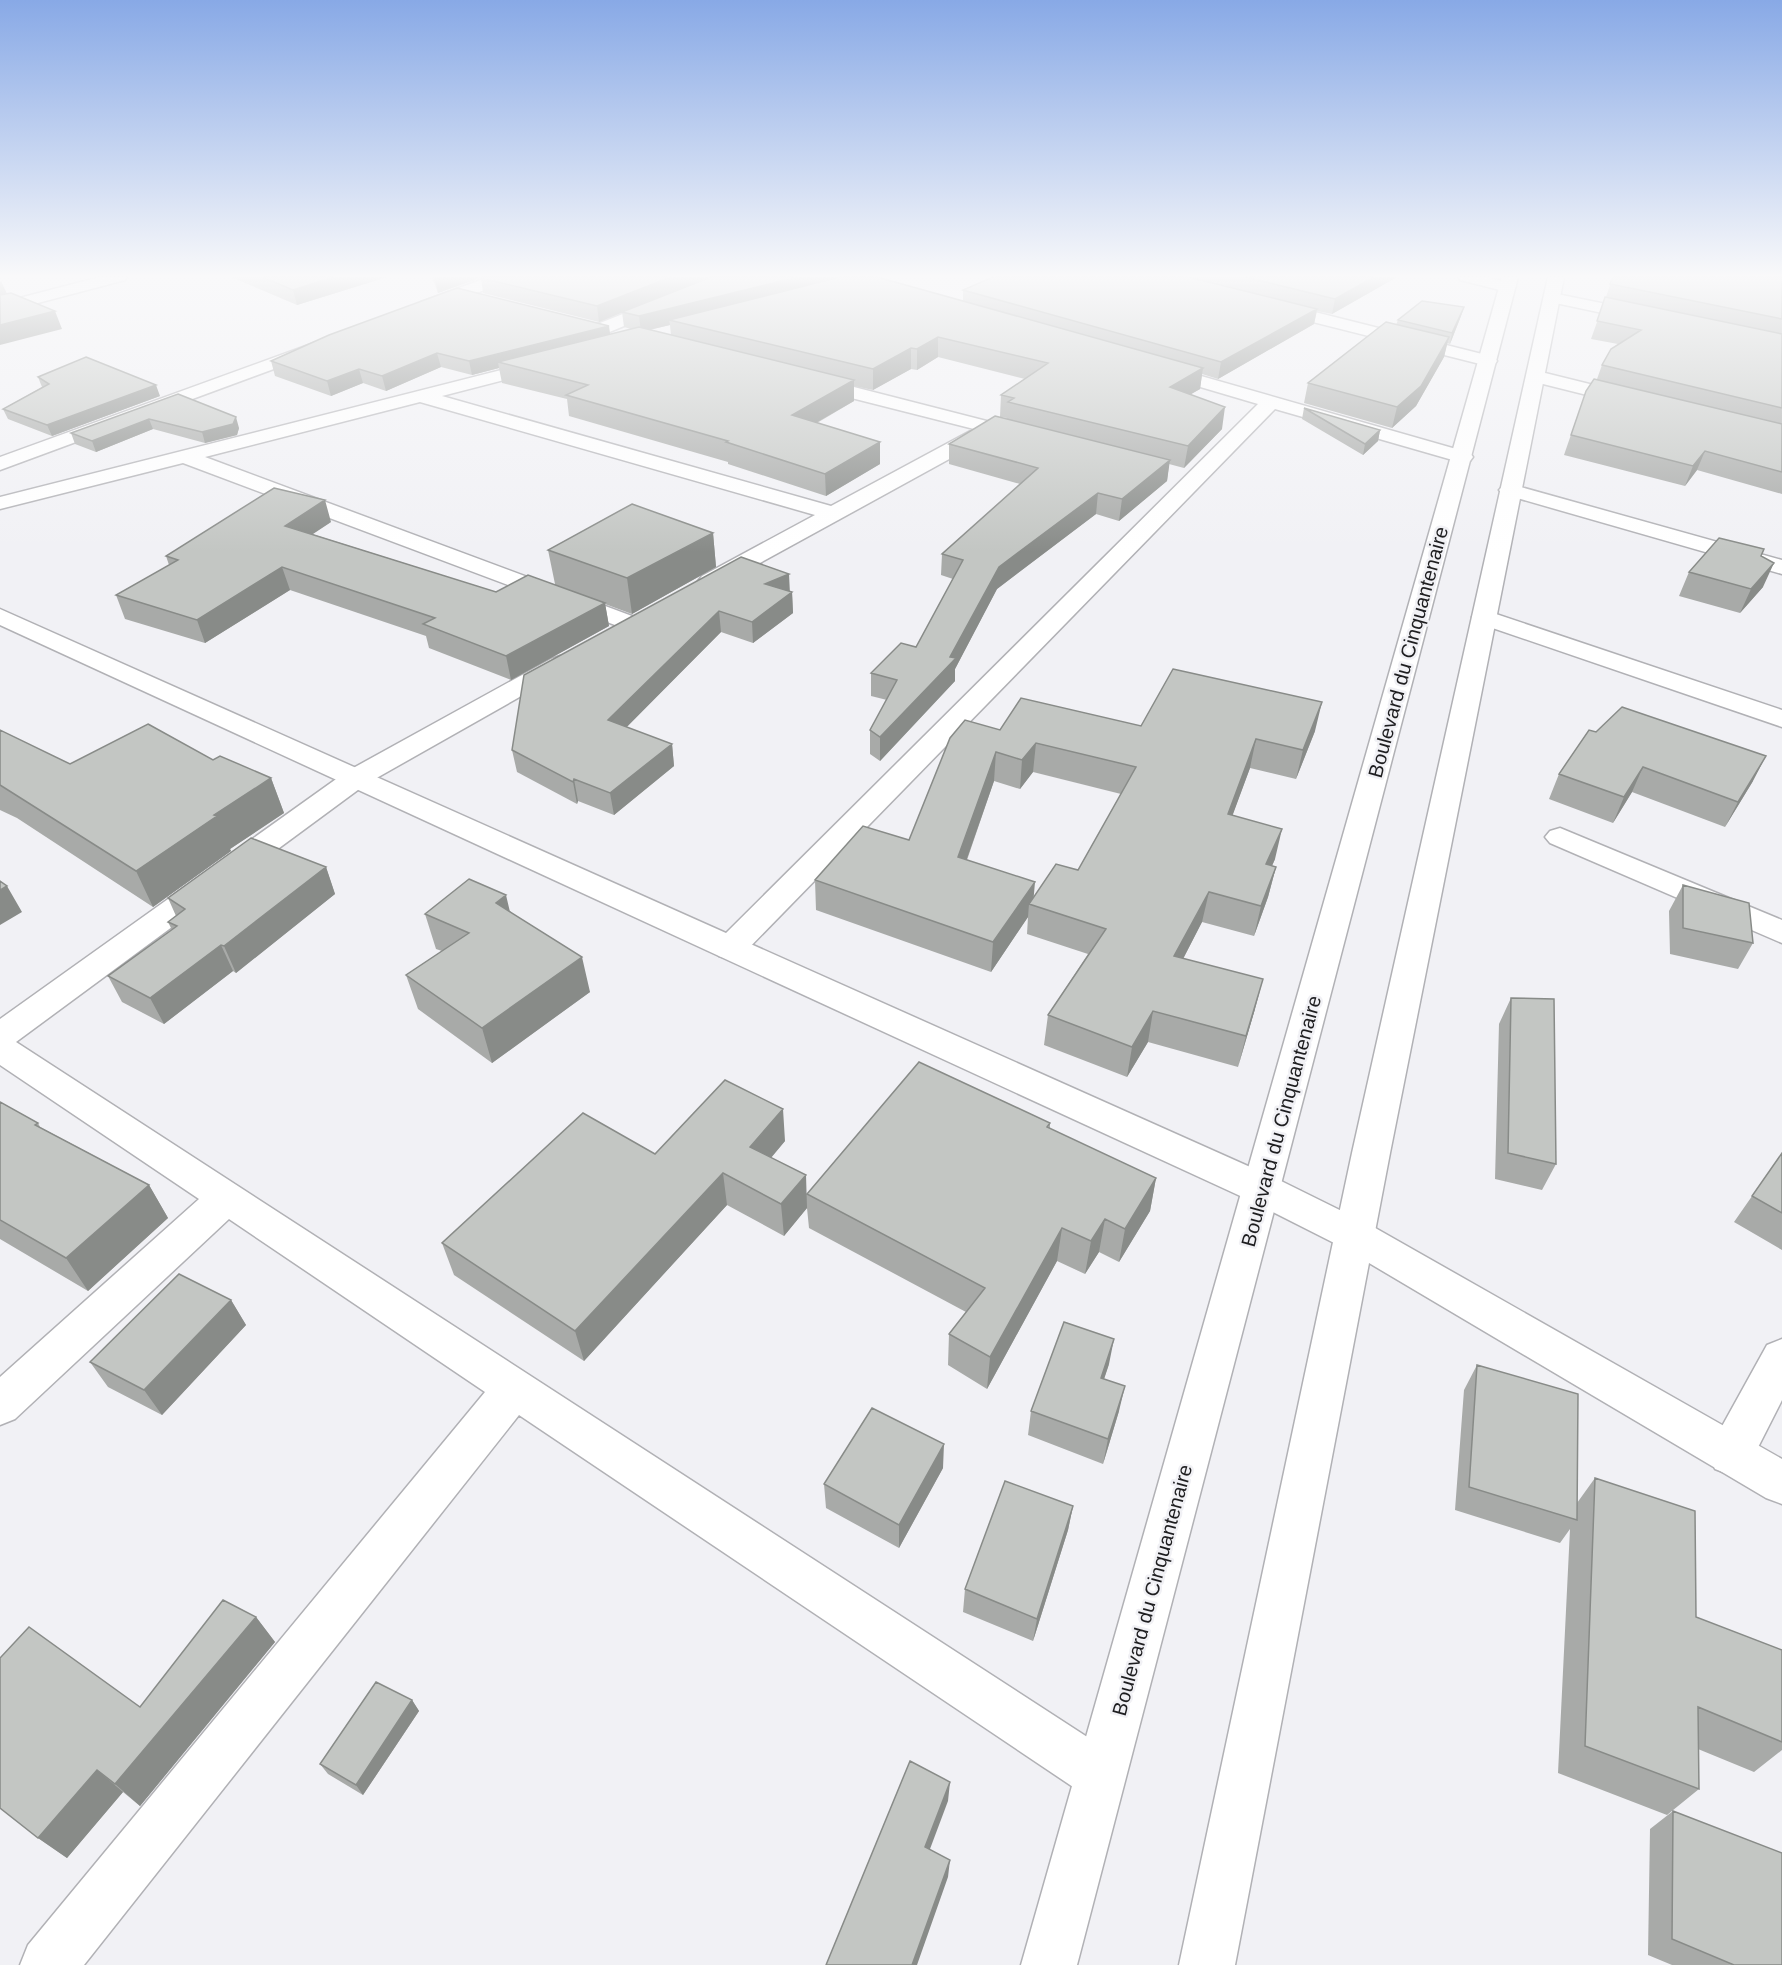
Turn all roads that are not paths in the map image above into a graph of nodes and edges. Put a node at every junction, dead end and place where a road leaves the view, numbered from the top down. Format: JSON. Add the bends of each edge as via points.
{"nodes":[{"id":1,"x":259,"y":369,"type":"edge"},
{"id":2,"x":530,"y":369,"type":"edge"},
{"id":3,"x":1155,"y":369,"type":"edge"},
{"id":4,"x":1486,"y":369,"type":"edge"},
{"id":5,"x":1539,"y":369,"type":"edge"},
{"id":6,"x":1537,"y":377,"type":"junction"},
{"id":7,"x":794,"y":378,"type":"edge"},
{"id":8,"x":419,"y":396,"type":"junction"},
{"id":9,"x":1271,"y":402,"type":"junction"},
{"id":10,"x":1648,"y":405,"type":"edge"},
{"id":11,"x":991,"y":428,"type":"junction"},
{"id":12,"x":1025,"y":436,"type":"edge"},
{"id":13,"x":184,"y":456,"type":"junction"},
{"id":14,"x":1462,"y":457,"type":"junction"},
{"id":15,"x":0,"y":464,"type":"edge"},
{"id":16,"x":1510,"y":490,"type":"junction"},
{"id":17,"x":0,"y":502,"type":"edge"},
{"id":18,"x":835,"y":514,"type":"junction"},
{"id":19,"x":1782,"y":567,"type":"edge"},
{"id":20,"x":692,"y":591,"type":"edge"},
{"id":21,"x":0,"y":616,"type":"edge"},
{"id":22,"x":1484,"y":617,"type":"junction"},
{"id":23,"x":631,"y":624,"type":"edge"},
{"id":24,"x":580,"y":653,"type":"edge"},
{"id":25,"x":1782,"y":719,"type":"edge"},
{"id":26,"x":356,"y":778,"type":"junction"},
{"id":27,"x":1560,"y":837,"type":"dead end"},
{"id":28,"x":1782,"y":932,"type":"edge"},
{"id":29,"x":730,"y":948,"type":"junction"},
{"id":30,"x":0,"y":1036,"type":"edge"},
{"id":31,"x":0,"y":1048,"type":"edge"},
{"id":32,"x":1262,"y":1189,"type":"junction"},
{"id":33,"x":226,"y":1198,"type":"junction"},
{"id":34,"x":1356,"y":1236,"type":"junction"},
{"id":35,"x":1782,"y":1358,"type":"edge"},
{"id":36,"x":514,"y":1388,"type":"junction"},
{"id":37,"x":0,"y":1405,"type":"edge"},
{"id":38,"x":1731,"y":1455,"type":"junction"},
{"id":39,"x":1782,"y":1483,"type":"edge"},
{"id":40,"x":1100,"y":1775,"type":"junction"},
{"id":41,"x":48,"y":1965,"type":"edge"},
{"id":42,"x":1049,"y":1965,"type":"edge"},
{"id":43,"x":1207,"y":1965,"type":"edge"}],
"edges":[{"from":1,"to":15,"type":"street"},
{"from":2,"to":8,"type":"street"},
{"from":3,"to":9,"type":"street"},
{"from":4,"to":14,"type":"street","name":"Boulevard du Cinquantenaire"},
{"from":5,"to":6,"type":"street"},
{"from":6,"to":10,"type":"street"},
{"from":6,"to":16,"type":"street"},
{"from":7,"to":11,"type":"street"},
{"from":8,"to":13,"type":"street"},
{"from":8,"to":18,"type":"street"},
{"from":9,"to":14,"type":"street"},
{"from":9,"to":29,"type":"street","via":[[1183,476]]},
{"from":11,"to":12,"type":"street"},
{"from":11,"to":18,"type":"street"},
{"from":13,"to":17,"type":"street"},
{"from":13,"to":23,"type":"street"},
{"from":14,"to":32,"type":"street","name":"Boulevard du Cinquantenaire"},
{"from":16,"to":19,"type":"street"},
{"from":16,"to":22,"type":"street"},
{"from":18,"to":20,"type":"street"},
{"from":21,"to":26,"type":"street"},
{"from":22,"to":25,"type":"street"},
{"from":22,"to":34,"type":"street"},
{"from":24,"to":26,"type":"street"},
{"from":26,"to":29,"type":"street"},
{"from":26,"to":30,"type":"street"},
{"from":27,"to":28,"type":"street"},
{"from":29,"to":32,"type":"street"},
{"from":31,"to":33,"type":"street"},
{"from":32,"to":34,"type":"street"},
{"from":32,"to":40,"type":"street","name":"Boulevard du Cinquantenaire"},
{"from":33,"to":36,"type":"street"},
{"from":33,"to":37,"type":"street"},
{"from":34,"to":38,"type":"street"},
{"from":34,"to":43,"type":"street"},
{"from":35,"to":38,"type":"street"},
{"from":36,"to":40,"type":"street"},
{"from":36,"to":41,"type":"street"},
{"from":38,"to":39,"type":"street"},
{"from":40,"to":42,"type":"street","name":"Boulevard du Cinquantenaire"}]}
